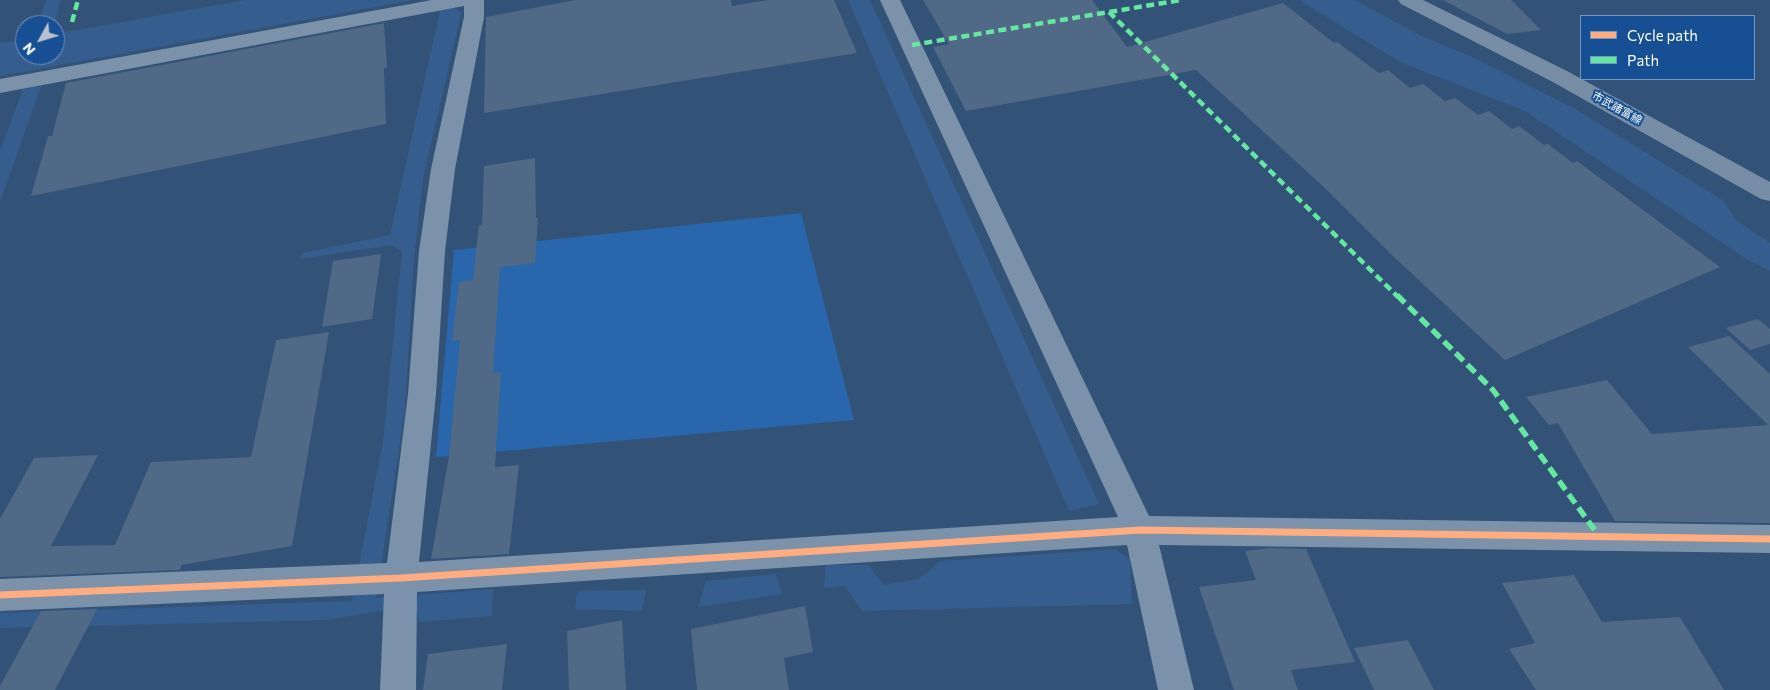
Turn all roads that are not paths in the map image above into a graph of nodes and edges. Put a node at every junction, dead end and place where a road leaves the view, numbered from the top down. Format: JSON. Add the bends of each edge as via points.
{"nodes":[{"id":1,"x":463,"y":0,"type":"edge"},
{"id":2,"x":474,"y":0,"type":"edge"},
{"id":3,"x":890,"y":0,"type":"edge"},
{"id":4,"x":1408,"y":0,"type":"edge"},
{"id":5,"x":0,"y":86,"type":"edge"},
{"id":6,"x":1770,"y":193,"type":"edge"},
{"id":7,"x":1140,"y":530,"type":"junction"},
{"id":8,"x":1770,"y":538,"type":"edge"},
{"id":9,"x":393,"y":579,"type":"junction"},
{"id":10,"x":0,"y":595,"type":"edge"},
{"id":11,"x":398,"y":690,"type":"edge"},
{"id":12,"x":1176,"y":690,"type":"edge"}],
"edges":[{"from":1,"to":5,"type":"street"},
{"from":2,"to":9,"type":"street","via":[[474,16],[443,169],[432,251],[422,394]]},
{"from":3,"to":7,"type":"street"},
{"from":4,"to":6,"type":"main road","name":"市武諸富線","via":[[1559,76]]},
{"from":7,"to":8,"type":"street"},
{"from":7,"to":9,"type":"street"},
{"from":7,"to":12,"type":"street"},
{"from":9,"to":10,"type":"street"},
{"from":9,"to":11,"type":"street","via":[[400,619]]}]}
